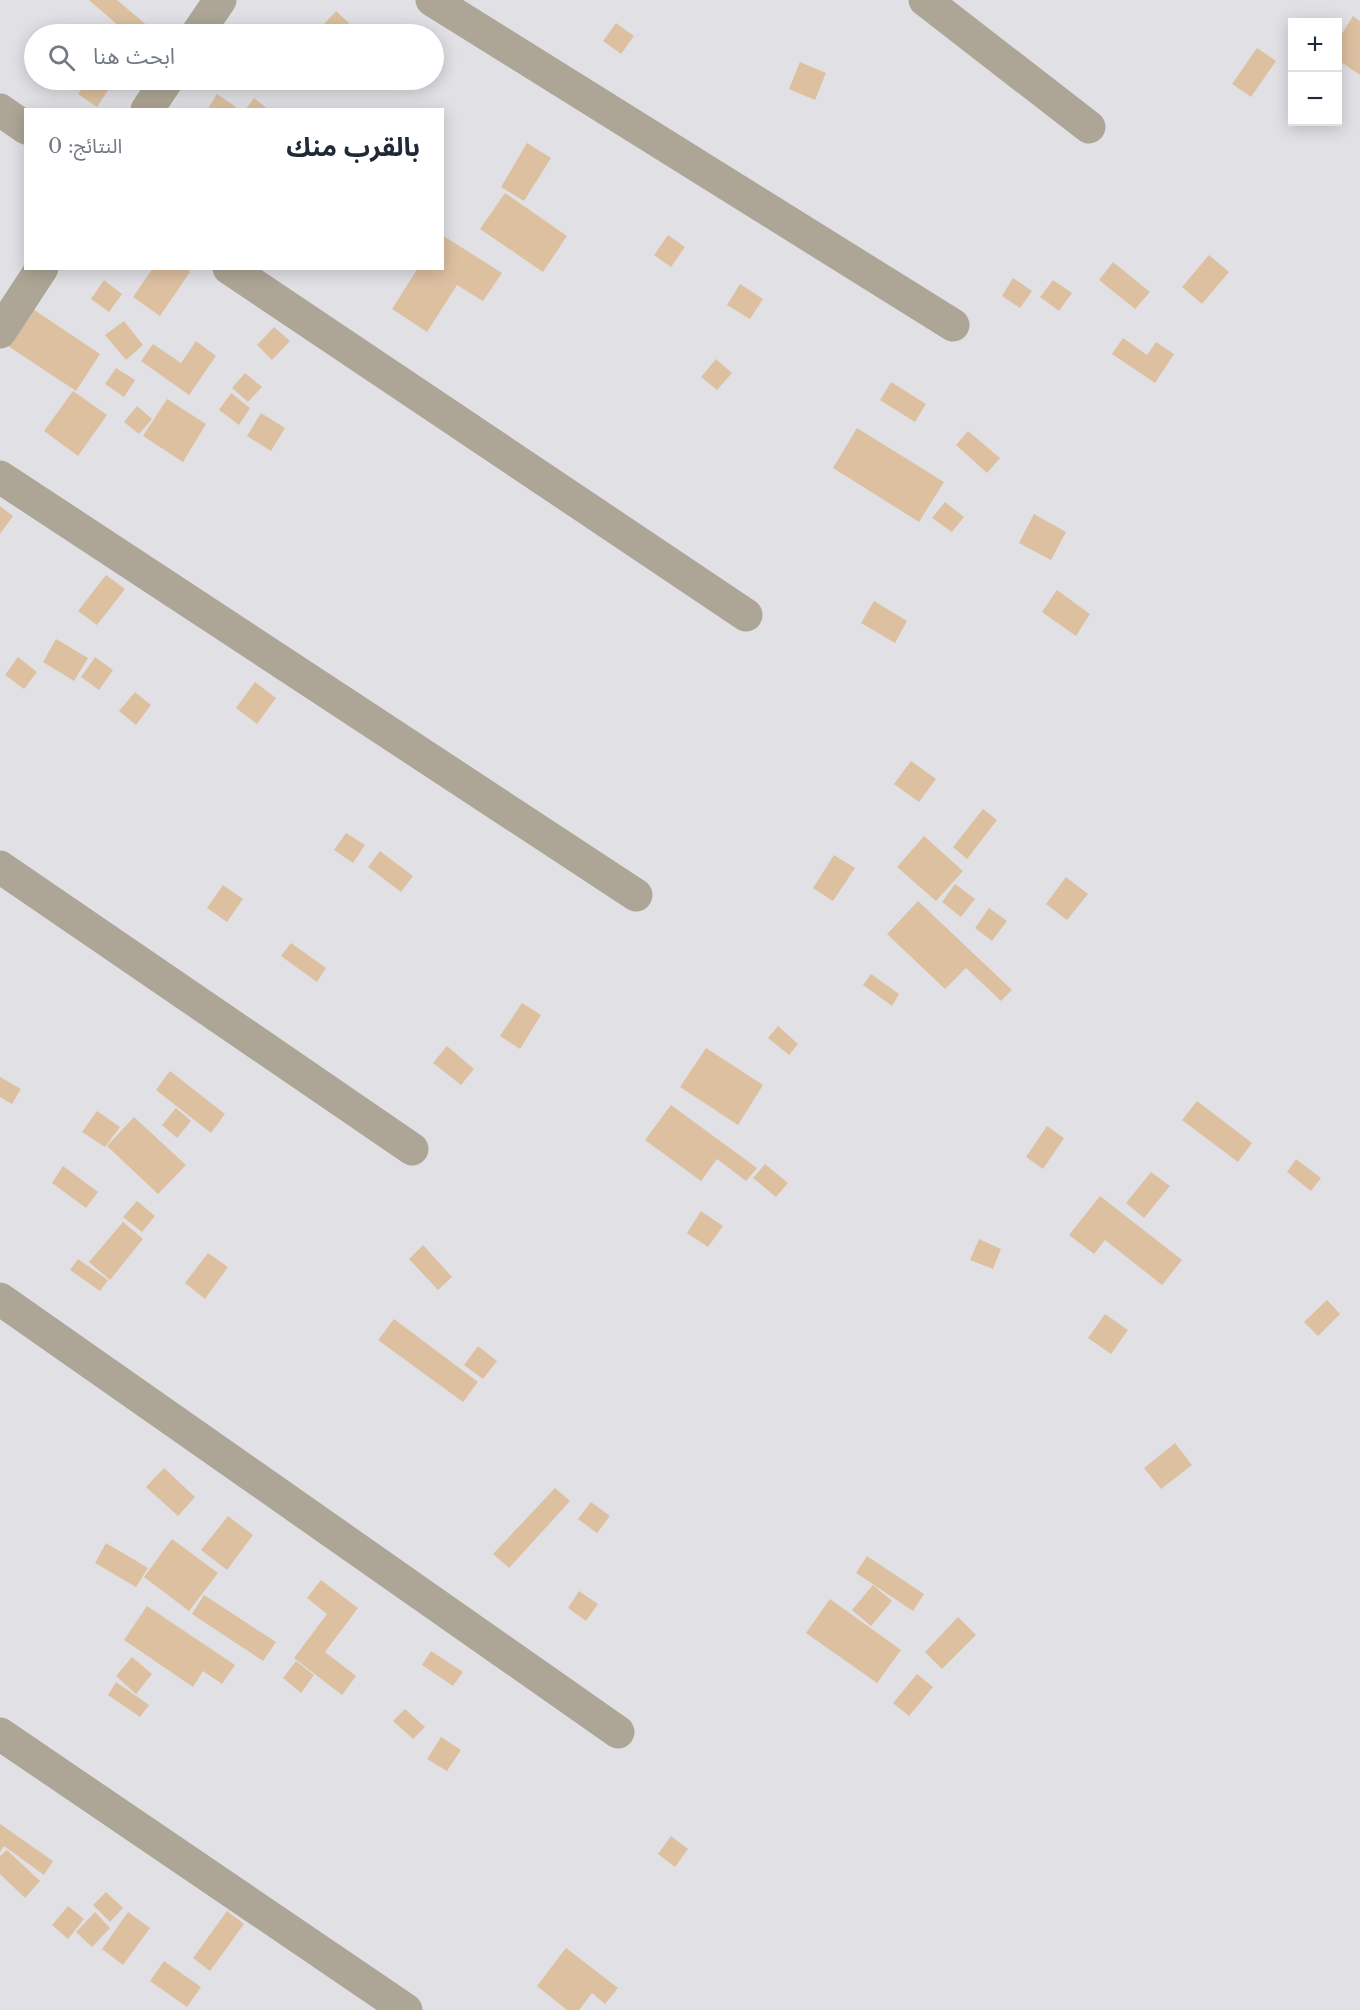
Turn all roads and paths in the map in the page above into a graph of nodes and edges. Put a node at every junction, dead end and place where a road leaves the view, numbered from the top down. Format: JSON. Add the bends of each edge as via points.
{"nodes":[{"id":1,"x":220,"y":0,"type":"edge"},
{"id":2,"x":432,"y":0,"type":"edge"},
{"id":3,"x":925,"y":0,"type":"edge"},
{"id":4,"x":204,"y":24,"type":"edge"},
{"id":5,"x":160,"y":90,"type":"edge"},
{"id":6,"x":148,"y":108,"type":"edge"},
{"id":7,"x":0,"y":110,"type":"edge"},
{"id":8,"x":24,"y":127,"type":"edge"},
{"id":9,"x":1089,"y":127,"type":"dead end"},
{"id":10,"x":41,"y":270,"type":"edge"},
{"id":11,"x":232,"y":270,"type":"edge"},
{"id":12,"x":953,"y":325,"type":"dead end"},
{"id":13,"x":0,"y":332,"type":"edge"},
{"id":14,"x":0,"y":477,"type":"edge"},
{"id":15,"x":746,"y":615,"type":"dead end"},
{"id":16,"x":0,"y":867,"type":"edge"},
{"id":17,"x":636,"y":895,"type":"dead end"},
{"id":18,"x":412,"y":1149,"type":"dead end"},
{"id":19,"x":0,"y":1299,"type":"edge"},
{"id":20,"x":618,"y":1732,"type":"dead end"},
{"id":21,"x":0,"y":1734,"type":"edge"},
{"id":22,"x":406,"y":2010,"type":"edge"}],
"edges":[{"from":1,"to":4,"type":"street"},
{"from":2,"to":12,"type":"street"},
{"from":3,"to":9,"type":"street"},
{"from":5,"to":6,"type":"street"},
{"from":7,"to":8,"type":"street"},
{"from":10,"to":13,"type":"street"},
{"from":11,"to":15,"type":"street"},
{"from":14,"to":17,"type":"street"},
{"from":16,"to":18,"type":"street"},
{"from":19,"to":20,"type":"street"},
{"from":21,"to":22,"type":"street"}]}
